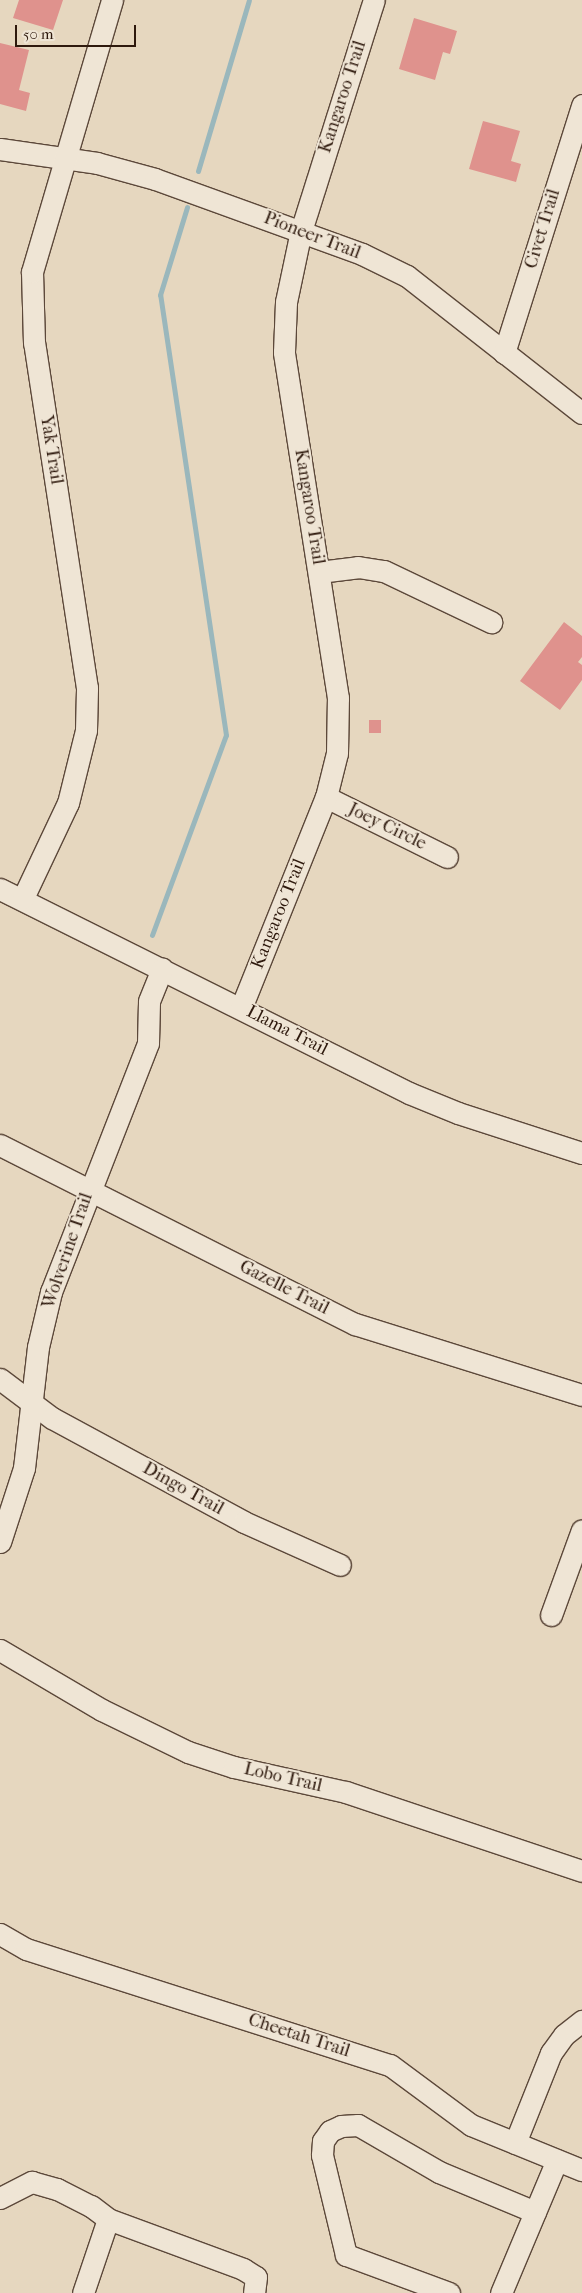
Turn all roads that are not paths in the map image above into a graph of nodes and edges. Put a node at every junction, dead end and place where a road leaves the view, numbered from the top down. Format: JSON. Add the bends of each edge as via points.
{"nodes":[{"id":1,"x":112,"y":0,"type":"edge"},
{"id":2,"x":374,"y":0,"type":"edge"},
{"id":3,"x":582,"y":105,"type":"edge"},
{"id":4,"x":0,"y":149,"type":"edge"},
{"id":5,"x":64,"y":158,"type":"junction"},
{"id":6,"x":301,"y":231,"type":"junction"},
{"id":7,"x":504,"y":353,"type":"junction"},
{"id":8,"x":582,"y":413,"type":"edge"},
{"id":9,"x":319,"y":572,"type":"junction"},
{"id":10,"x":491,"y":622,"type":"dead end"},
{"id":11,"x":326,"y":797,"type":"junction"},
{"id":12,"x":447,"y":857,"type":"dead end"},
{"id":13,"x":0,"y":889,"type":"edge"},
{"id":14,"x":23,"y":898,"type":"junction"},
{"id":15,"x":162,"y":968,"type":"junction"},
{"id":16,"x":241,"y":1008,"type":"junction"},
{"id":17,"x":0,"y":1145,"type":"edge"},
{"id":18,"x":582,"y":1154,"type":"edge"},
{"id":19,"x":89,"y":1189,"type":"junction"},
{"id":20,"x":0,"y":1379,"type":"edge"},
{"id":21,"x":582,"y":1395,"type":"edge"},
{"id":22,"x":32,"y":1403,"type":"junction"},
{"id":23,"x":582,"y":1530,"type":"edge"},
{"id":24,"x":0,"y":1542,"type":"edge"},
{"id":25,"x":340,"y":1565,"type":"dead end"},
{"id":26,"x":551,"y":1615,"type":"dead end"},
{"id":27,"x":0,"y":1650,"type":"edge"},
{"id":28,"x":582,"y":1871,"type":"edge"},
{"id":29,"x":0,"y":1934,"type":"edge"},
{"id":30,"x":582,"y":2020,"type":"edge"},
{"id":31,"x":514,"y":2143,"type":"junction"},
{"id":32,"x":556,"y":2160,"type":"junction"},
{"id":33,"x":581,"y":2165,"type":"edge"},
{"id":34,"x":0,"y":2198,"type":"edge"},
{"id":35,"x":535,"y":2212,"type":"junction"},
{"id":36,"x":108,"y":2219,"type":"junction"},
{"id":37,"x":83,"y":2293,"type":"edge"},
{"id":38,"x":254,"y":2293,"type":"edge"},
{"id":39,"x":449,"y":2293,"type":"edge"},
{"id":40,"x":501,"y":2293,"type":"edge"}],
"edges":[{"from":1,"to":5,"type":"street","name":"Yak Trail"},
{"from":2,"to":6,"type":"street","name":"Kangaroo Trail"},
{"from":3,"to":7,"type":"street","name":"Civet Trail"},
{"from":4,"to":5,"type":"street","name":"Pioneer Trail"},
{"from":5,"to":6,"type":"street","name":"Pioneer Trail","via":[[97,163],[155,179]]},
{"from":5,"to":14,"type":"street","name":"Yak Trail","via":[[32,272],[34,343],[82,650],[87,688],[86,730],[68,803]]},
{"from":6,"to":7,"type":"street","name":"Pioneer Trail","via":[[362,254],[407,276]]},
{"from":6,"to":9,"type":"street","name":"Kangaroo Trail","via":[[286,302],[284,352]]},
{"from":7,"to":8,"type":"street","name":"Pioneer Trail"},
{"from":9,"to":10,"type":"street","via":[[358,567],[384,571]]},
{"from":9,"to":11,"type":"street","name":"Kangaroo Trail","via":[[338,698],[337,753]]},
{"from":11,"to":12,"type":"street","name":"Joey Circle"},
{"from":11,"to":16,"type":"street","name":"Kangaroo Trail"},
{"from":13,"to":14,"type":"street","name":"Llama Trail"},
{"from":14,"to":15,"type":"street","name":"Llama Trail"},
{"from":15,"to":16,"type":"street","name":"Llama Trail"},
{"from":15,"to":19,"type":"street","name":"Wolverine Trail","via":[[149,1001],[148,1043]]},
{"from":16,"to":18,"type":"street","name":"Llama Trail","via":[[409,1092]]},
{"from":17,"to":19,"type":"street","name":"Gazelle Trail"},
{"from":19,"to":21,"type":"street","name":"Gazelle Trail","via":[[355,1324]]},
{"from":19,"to":22,"type":"street","name":"Wolverine Trail","via":[[51,1292],[38,1347]]},
{"from":20,"to":22,"type":"street","name":"Dingo Trail"},
{"from":22,"to":24,"type":"street","name":"Wolverine Trail","via":[[24,1468]]},
{"from":22,"to":25,"type":"street","name":"Dingo Trail","via":[[52,1418],[244,1522]]},
{"from":23,"to":26,"type":"street"},
{"from":27,"to":28,"type":"street","name":"Lobo Trail","via":[[102,1710],[188,1752],[234,1767],[346,1792]]},
{"from":29,"to":31,"type":"street","name":"Cheetah Trail","via":[[26,1948],[390,2065],[471,2125]]},
{"from":30,"to":31,"type":"street","via":[[550,2053]]},
{"from":31,"to":32,"type":"street","name":"Cheetah Trail"},
{"from":32,"to":33,"type":"street","name":"Cheetah Trail"},
{"from":32,"to":35,"type":"street"},
{"from":34,"to":36,"type":"street","via":[[32,2182],[57,2189],[91,2206]]},
{"from":35,"to":39,"type":"street","via":[[439,2172],[358,2124],[330,2131],[323,2141],[322,2155],[346,2255]]},
{"from":35,"to":40,"type":"street"},
{"from":36,"to":37,"type":"street"},
{"from":36,"to":38,"type":"street","via":[[244,2269],[256,2277]]}]}
